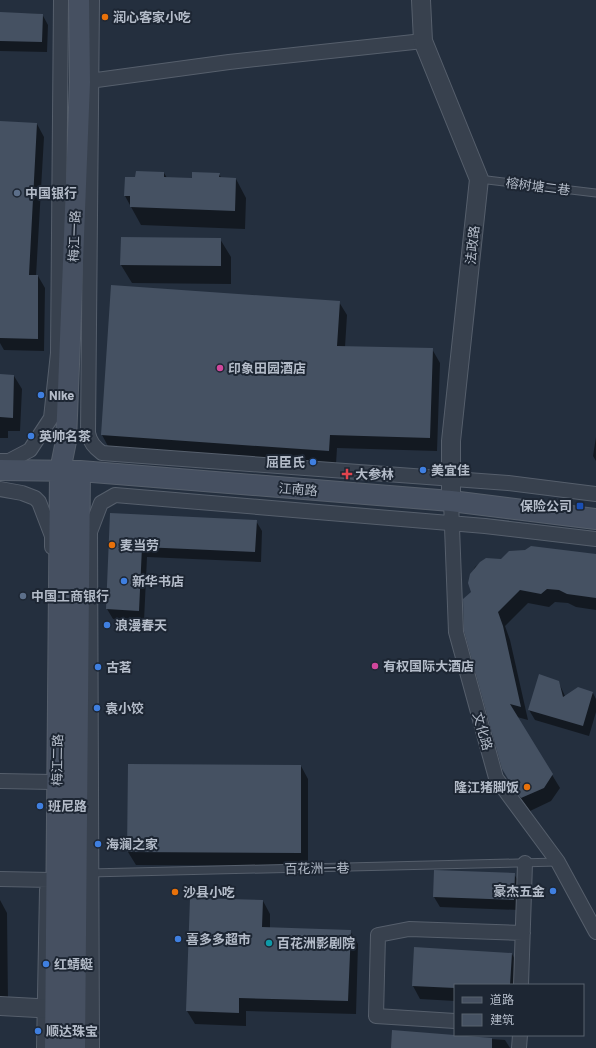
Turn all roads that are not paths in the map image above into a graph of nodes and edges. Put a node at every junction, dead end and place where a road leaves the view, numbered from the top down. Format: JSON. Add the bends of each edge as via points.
{"nodes":[{"id":1,"x":61,"y":0,"type":"edge"},
{"id":2,"x":79,"y":0,"type":"edge"},
{"id":3,"x":92,"y":0,"type":"edge"},
{"id":4,"x":421,"y":0,"type":"edge"},
{"id":5,"x":423,"y":41,"type":"junction"},
{"id":6,"x":86,"y":81,"type":"junction"},
{"id":7,"x":479,"y":179,"type":"junction"},
{"id":8,"x":596,"y":193,"type":"edge"},
{"id":9,"x":0,"y":461,"type":"edge"},
{"id":10,"x":0,"y":470,"type":"edge"},
{"id":11,"x":60,"y":471,"type":"junction"},
{"id":12,"x":80,"y":471,"type":"junction"},
{"id":13,"x":451,"y":479,"type":"junction"},
{"id":14,"x":0,"y":489,"type":"edge"},
{"id":15,"x":596,"y":494,"type":"edge"},
{"id":16,"x":451,"y":501,"type":"junction"},
{"id":17,"x":596,"y":519,"type":"edge"},
{"id":18,"x":452,"y":523,"type":"junction"},
{"id":19,"x":596,"y":539,"type":"edge"},
{"id":20,"x":0,"y":781,"type":"edge"},
{"id":21,"x":52,"y":782,"type":"dead end"},
{"id":22,"x":558,"y":862,"type":"junction"},
{"id":23,"x":525,"y":863,"type":"junction"},
{"id":24,"x":84,"y":874,"type":"junction"},
{"id":25,"x":0,"y":879,"type":"edge"},
{"id":26,"x":51,"y":880,"type":"dead end"},
{"id":27,"x":596,"y":932,"type":"edge"},
{"id":28,"x":523,"y":933,"type":"junction"},
{"id":29,"x":521,"y":984,"type":"edge"},
{"id":30,"x":0,"y":1006,"type":"edge"},
{"id":31,"x":55,"y":1009,"type":"junction"},
{"id":32,"x":454,"y":1021,"type":"edge"},
{"id":33,"x":520,"y":1036,"type":"edge"},
{"id":34,"x":44,"y":1048,"type":"edge"},
{"id":35,"x":55,"y":1048,"type":"edge"},
{"id":36,"x":75,"y":1048,"type":"edge"},
{"id":37,"x":92,"y":1048,"type":"edge"},
{"id":38,"x":519,"y":1048,"type":"edge"}],
"edges":[{"from":1,"to":9,"type":"street","via":[[58,353],[51,418],[30,450],[9,461]]},
{"from":2,"to":6,"type":"main road","name":"梅江一路"},
{"from":3,"to":6,"type":"street"},
{"from":4,"to":5,"type":"street","name":"法政路"},
{"from":5,"to":6,"type":"street","via":[[229,62]]},
{"from":5,"to":7,"type":"street","name":"法政路"},
{"from":6,"to":11,"type":"main road","name":"梅江一路","via":[[66,441]]},
{"from":6,"to":13,"type":"street","via":[[88,433],[90,442],[96,449],[102,453]]},
{"from":7,"to":8,"type":"lane","name":"榕树塘二巷"},
{"from":7,"to":13,"type":"street","name":"法政路","via":[[451,441]]},
{"from":10,"to":11,"type":"main road","name":"江南路"},
{"from":11,"to":12,"type":"main road","name":"江南路"},
{"from":11,"to":31,"type":"main road","name":"梅江二路"},
{"from":12,"to":16,"type":"main road","name":"江南路"},
{"from":12,"to":24,"type":"main road","name":"梅江二路"},
{"from":13,"to":15,"type":"street"},
{"from":13,"to":16,"type":"street","name":"法政路"},
{"from":14,"to":34,"type":"street","via":[[35,498],[39,502],[52,536]]},
{"from":16,"to":17,"type":"main road","name":"江南路"},
{"from":16,"to":18,"type":"street","name":"文化路"},
{"from":18,"to":19,"type":"street"},
{"from":18,"to":22,"type":"street","name":"文化路","via":[[456,632],[496,778]]},
{"from":18,"to":24,"type":"street","via":[[115,495],[101,503],[90,532]]},
{"from":20,"to":21,"type":"street"},
{"from":22,"to":23,"type":"lane","name":"百花洲一巷"},
{"from":22,"to":27,"type":"street","name":"文化路"},
{"from":23,"to":24,"type":"lane","name":"百花洲一巷"},
{"from":23,"to":28,"type":"street"},
{"from":24,"to":36,"type":"main road","name":"梅江二路"},
{"from":24,"to":37,"type":"street"},
{"from":25,"to":26,"type":"street"},
{"from":28,"to":29,"type":"street"},
{"from":28,"to":32,"type":"street","via":[[409,929],[378,935],[376,1016]]},
{"from":30,"to":31,"type":"street"},
{"from":31,"to":35,"type":"main road","name":"梅江二路"},
{"from":33,"to":38,"type":"street"}]}
